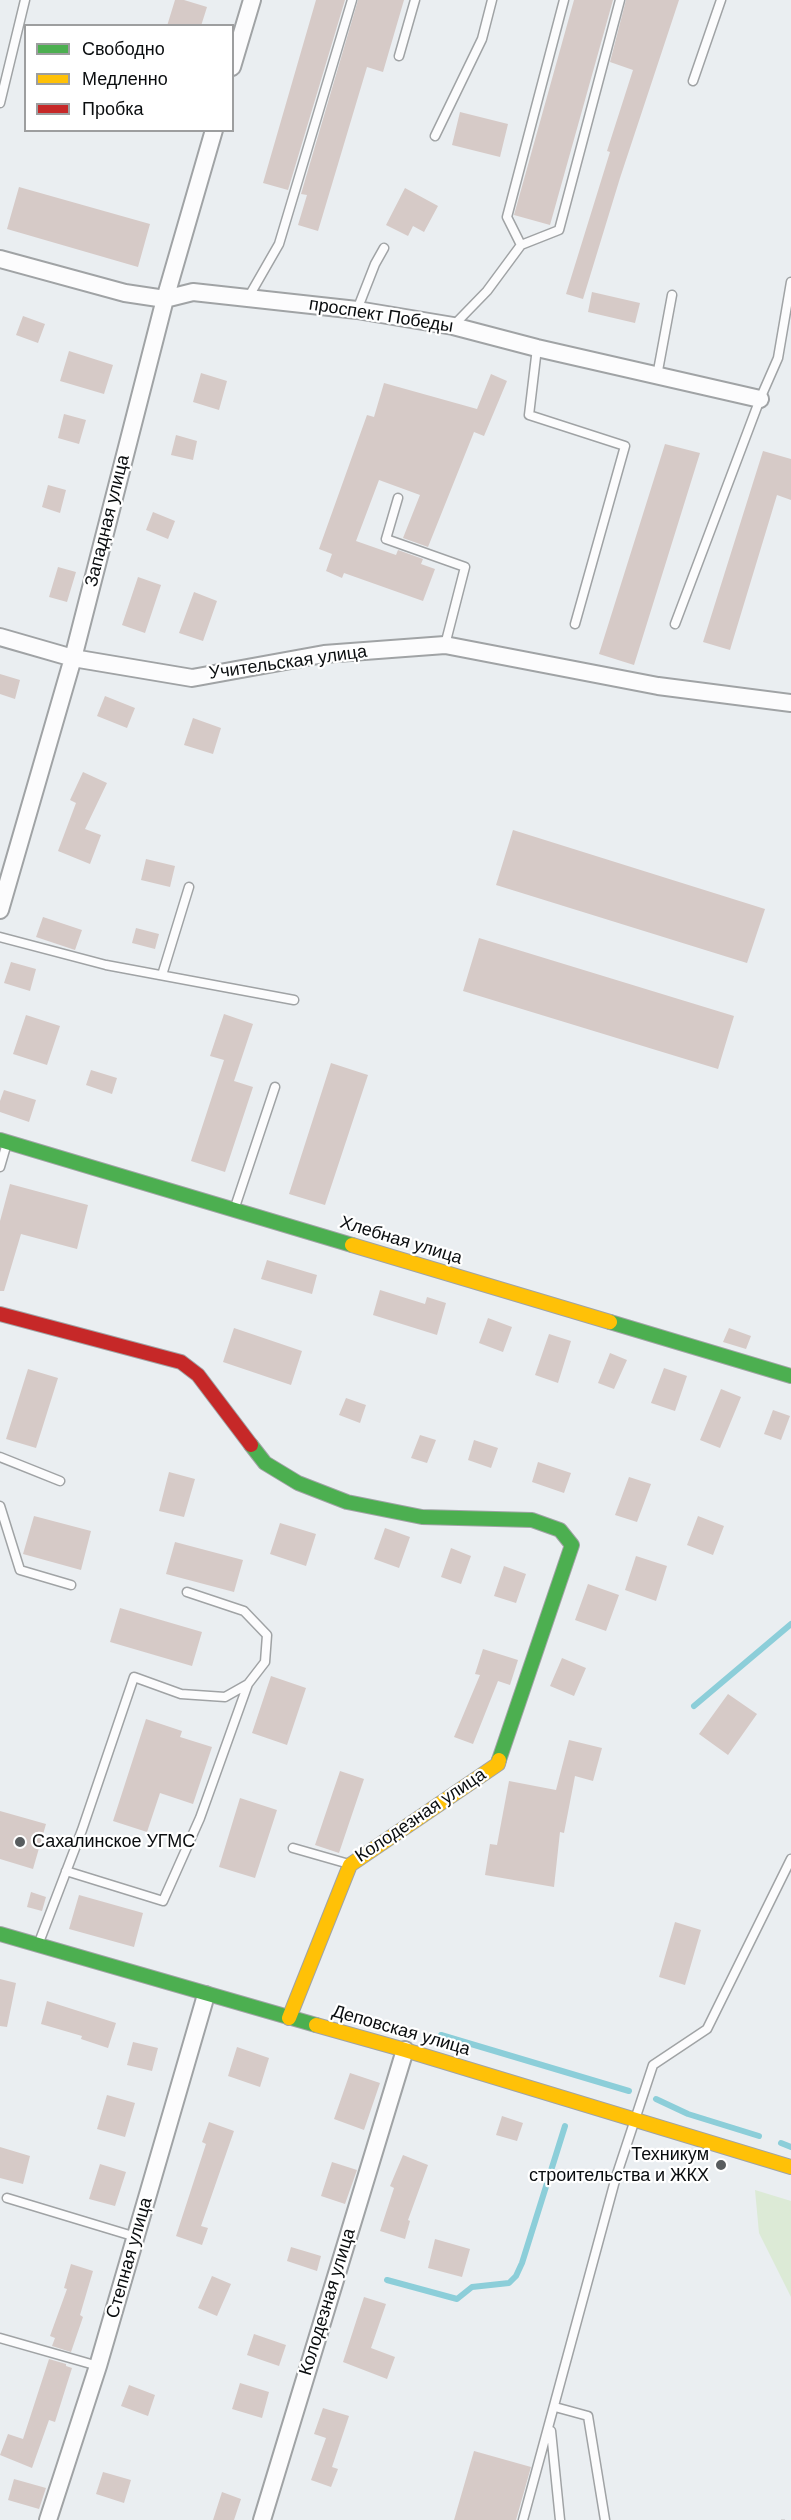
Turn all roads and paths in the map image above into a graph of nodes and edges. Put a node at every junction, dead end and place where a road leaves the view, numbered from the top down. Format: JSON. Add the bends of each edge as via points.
{"nodes":[{"id":1,"x":25,"y":0,"type":"edge"},
{"id":2,"x":252,"y":0,"type":"edge"},
{"id":3,"x":352,"y":0,"type":"edge"},
{"id":4,"x":415,"y":0,"type":"edge"},
{"id":5,"x":492,"y":0,"type":"edge"},
{"id":6,"x":564,"y":0,"type":"edge"},
{"id":7,"x":620,"y":0,"type":"edge"},
{"id":8,"x":721,"y":0,"type":"edge"},
{"id":9,"x":399,"y":56,"type":"dead end"},
{"id":10,"x":234,"y":60,"type":"edge"},
{"id":11,"x":693,"y":81,"type":"dead end"},
{"id":12,"x":0,"y":103,"type":"edge"},
{"id":13,"x":213,"y":132,"type":"edge"},
{"id":14,"x":435,"y":136,"type":"dead end"},
{"id":15,"x":521,"y":245,"type":"junction"},
{"id":16,"x":384,"y":248,"type":"dead end"},
{"id":17,"x":0,"y":259,"type":"edge"},
{"id":18,"x":791,"y":282,"type":"edge"},
{"id":19,"x":672,"y":295,"type":"dead end"},
{"id":20,"x":248,"y":298,"type":"junction"},
{"id":21,"x":165,"y":299,"type":"junction"},
{"id":22,"x":357,"y":310,"type":"junction"},
{"id":23,"x":453,"y":326,"type":"junction"},
{"id":24,"x":537,"y":348,"type":"junction"},
{"id":25,"x":657,"y":376,"type":"junction"},
{"id":26,"x":760,"y":399,"type":"junction"},
{"id":27,"x":398,"y":498,"type":"dead end"},
{"id":28,"x":575,"y":624,"type":"dead end"},
{"id":29,"x":675,"y":624,"type":"dead end"},
{"id":30,"x":0,"y":637,"type":"edge"},
{"id":31,"x":445,"y":645,"type":"junction"},
{"id":32,"x":73,"y":658,"type":"junction"},
{"id":33,"x":791,"y":703,"type":"edge"},
{"id":34,"x":189,"y":887,"type":"dead end"},
{"id":35,"x":0,"y":910,"type":"edge"},
{"id":36,"x":0,"y":937,"type":"edge"},
{"id":37,"x":162,"y":975,"type":"junction"},
{"id":38,"x":294,"y":1000,"type":"dead end"},
{"id":39,"x":275,"y":1087,"type":"dead end"},
{"id":40,"x":3,"y":1142,"type":"edge"},
{"id":41,"x":0,"y":1167,"type":"edge"},
{"id":42,"x":234,"y":1210,"type":"junction"},
{"id":43,"x":0,"y":1314,"type":"edge"},
{"id":44,"x":791,"y":1376,"type":"edge"},
{"id":45,"x":0,"y":1457,"type":"edge"},
{"id":46,"x":60,"y":1482,"type":"dead end"},
{"id":47,"x":0,"y":1506,"type":"edge"},
{"id":48,"x":71,"y":1585,"type":"dead end"},
{"id":49,"x":187,"y":1592,"type":"dead end"},
{"id":50,"x":248,"y":1684,"type":"junction"},
{"id":51,"x":293,"y":1848,"type":"dead end"},
{"id":52,"x":791,"y":1859,"type":"edge"},
{"id":53,"x":350,"y":1864,"type":"junction"},
{"id":54,"x":66,"y":1871,"type":"junction"},
{"id":55,"x":0,"y":1934,"type":"edge"},
{"id":56,"x":38,"y":1945,"type":"junction"},
{"id":57,"x":206,"y":1995,"type":"junction"},
{"id":58,"x":289,"y":2018,"type":"junction"},
{"id":59,"x":405,"y":2050,"type":"junction"},
{"id":60,"x":636,"y":2119,"type":"junction"},
{"id":61,"x":791,"y":2167,"type":"edge"},
{"id":62,"x":8,"y":2198,"type":"dead end"},
{"id":63,"x":136,"y":2236,"type":"junction"},
{"id":64,"x":0,"y":2338,"type":"edge"},
{"id":65,"x":98,"y":2366,"type":"junction"},
{"id":66,"x":555,"y":2407,"type":"junction"},
{"id":67,"x":550,"y":2424,"type":"junction"},
{"id":68,"x":48,"y":2520,"type":"edge"},
{"id":69,"x":262,"y":2520,"type":"edge"},
{"id":70,"x":524,"y":2520,"type":"edge"},
{"id":71,"x":560,"y":2520,"type":"edge"},
{"id":72,"x":605,"y":2520,"type":"edge"}],
"edges":[{"from":1,"to":12,"type":"lane"},
{"from":2,"to":10,"type":"street"},
{"from":3,"to":20,"type":"lane","via":[[279,244]]},
{"from":4,"to":9,"type":"lane"},
{"from":5,"to":14,"type":"lane","via":[[483,39]]},
{"from":6,"to":15,"type":"lane","via":[[507,217]]},
{"from":7,"to":15,"type":"lane","via":[[559,230]]},
{"from":8,"to":11,"type":"lane"},
{"from":13,"to":21,"type":"street","name":"Западная улица"},
{"from":15,"to":23,"type":"lane","via":[[487,291]]},
{"from":16,"to":22,"type":"lane"},
{"from":17,"to":21,"type":"street","name":"проспект Победы","via":[[125,293]]},
{"from":18,"to":26,"type":"lane","via":[[778,358]]},
{"from":19,"to":25,"type":"lane"},
{"from":20,"to":21,"type":"street","name":"проспект Победы","via":[[192,292]]},
{"from":20,"to":22,"type":"street","name":"проспект Победы"},
{"from":21,"to":32,"type":"street","name":"Западная улица"},
{"from":22,"to":23,"type":"street","name":"проспект Победы"},
{"from":23,"to":24,"type":"street","name":"проспект Победы"},
{"from":24,"to":25,"type":"street","name":"проспект Победы"},
{"from":24,"to":28,"type":"lane","via":[[529,415],[625,446]]},
{"from":25,"to":26,"type":"street","name":"проспект Победы"},
{"from":26,"to":29,"type":"lane"},
{"from":27,"to":31,"type":"lane","via":[[386,539],[465,567]]},
{"from":30,"to":32,"type":"street","name":"Учительская улица"},
{"from":31,"to":32,"type":"street","name":"Учительская улица","via":[[324,654],[192,678]]},
{"from":31,"to":33,"type":"street","name":"Учительская улица","via":[[658,686]]},
{"from":32,"to":35,"type":"street","name":"Западная улица"},
{"from":34,"to":37,"type":"lane"},
{"from":36,"to":37,"type":"lane","via":[[106,965]]},
{"from":37,"to":38,"type":"lane"},
{"from":39,"to":42,"type":"lane"},
{"from":40,"to":41,"type":"lane"},
{"from":40,"to":42,"type":"street","name":"Хлебная улица"},
{"from":42,"to":44,"type":"street","name":"Хлебная улица"},
{"from":43,"to":53,"type":"street","name":"Колодезная улица","via":[[181,1362],[198,1375],[265,1463],[298,1483],[347,1502],[422,1517],[532,1520],[560,1530],[572,1545],[498,1764]]},
{"from":45,"to":46,"type":"lane"},
{"from":47,"to":48,"type":"lane","via":[[20,1569]]},
{"from":49,"to":50,"type":"lane","via":[[244,1611],[267,1635],[265,1662]]},
{"from":50,"to":54,"type":"lane","via":[[225,1697],[181,1694],[134,1677]]},
{"from":50,"to":54,"type":"lane","via":[[200,1818],[163,1901]]},
{"from":51,"to":53,"type":"lane"},
{"from":52,"to":60,"type":"lane","via":[[707,2029],[653,2065]]},
{"from":53,"to":58,"type":"street","name":"Колодезная улица"},
{"from":54,"to":56,"type":"lane"},
{"from":55,"to":56,"type":"street","name":"Деповская улица"},
{"from":56,"to":57,"type":"street","name":"Деповская улица"},
{"from":57,"to":58,"type":"street","name":"Деповская улица"},
{"from":57,"to":63,"type":"street","name":"Степная улица"},
{"from":58,"to":59,"type":"street","name":"Деповская улица"},
{"from":59,"to":60,"type":"street","name":"Деповская улица"},
{"from":59,"to":69,"type":"street","name":"Колодезная улица"},
{"from":60,"to":61,"type":"street","name":"Деповская улица"},
{"from":60,"to":66,"type":"lane","via":[[616,2177]]},
{"from":62,"to":63,"type":"lane"},
{"from":63,"to":65,"type":"street","name":"Степная улица"},
{"from":64,"to":65,"type":"lane"},
{"from":65,"to":68,"type":"street","name":"Степная улица"},
{"from":66,"to":67,"type":"lane"},
{"from":66,"to":72,"type":"lane","via":[[588,2416]]},
{"from":67,"to":70,"type":"lane"},
{"from":67,"to":71,"type":"lane"}]}
